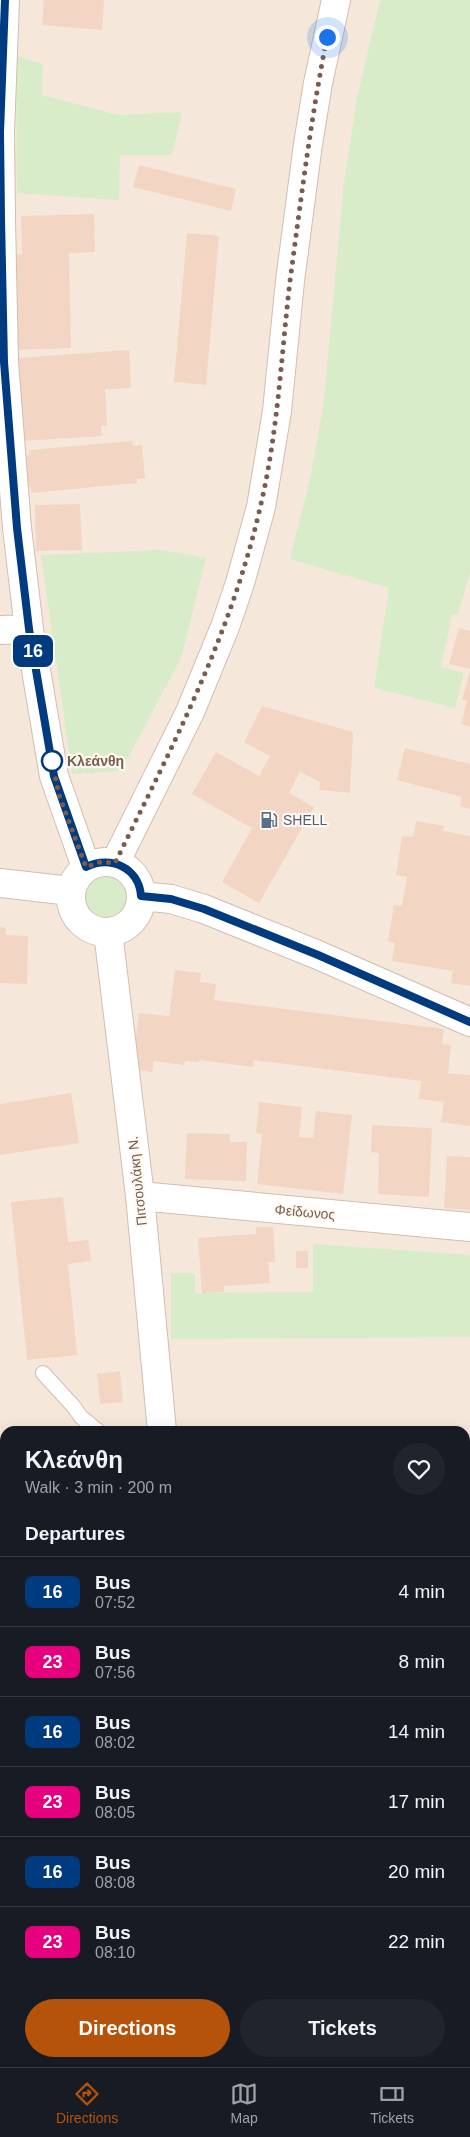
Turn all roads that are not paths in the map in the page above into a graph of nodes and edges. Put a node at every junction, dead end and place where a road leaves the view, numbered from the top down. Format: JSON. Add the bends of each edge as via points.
{"nodes":[{"id":1,"x":5,"y":0,"type":"edge"},
{"id":2,"x":336,"y":0,"type":"edge"},
{"id":3,"x":2,"y":50,"type":"edge"},
{"id":4,"x":0,"y":219,"type":"edge"},
{"id":5,"x":2,"y":362,"type":"edge"},
{"id":6,"x":29,"y":629,"type":"junction"},
{"id":7,"x":0,"y":630,"type":"edge"},
{"id":8,"x":115,"y":863,"type":"junction"},
{"id":9,"x":86,"y":867,"type":"junction"},
{"id":10,"x":0,"y":883,"type":"edge"},
{"id":11,"x":71,"y":891,"type":"junction"},
{"id":12,"x":141,"y":896,"type":"junction"},
{"id":13,"x":108,"y":932,"type":"junction"},
{"id":14,"x":470,"y":1022,"type":"edge"},
{"id":15,"x":140,"y":1196,"type":"junction"},
{"id":16,"x":470,"y":1227,"type":"edge"},
{"id":17,"x":43,"y":1373,"type":"dead end"},
{"id":18,"x":92,"y":1426,"type":"edge"},
{"id":19,"x":162,"y":1426,"type":"edge"}],
"edges":[{"from":1,"to":3,"type":"street"},
{"from":2,"to":8,"type":"street","via":[[308,144],[277,411],[261,507],[225,627],[190,712]]},
{"from":3,"to":4,"type":"street"},
{"from":4,"to":5,"type":"street"},
{"from":5,"to":6,"type":"street"},
{"from":6,"to":7,"type":"street"},
{"from":6,"to":9,"type":"street","via":[[54,776]]},
{"from":8,"to":9,"type":"street","via":[[100,862]]},
{"from":8,"to":12,"type":"street","via":[[134,876]]},
{"from":9,"to":11,"type":"street","via":[[76,877]]},
{"from":10,"to":11,"type":"street"},
{"from":11,"to":13,"type":"street","via":[[71,905],[79,921],[93,930]]},
{"from":12,"to":13,"type":"street","via":[[138,911],[130,923]]},
{"from":12,"to":14,"type":"street","via":[[171,899],[204,909]]},
{"from":13,"to":15,"type":"street","name":"Πιτσουλάκη Ν."},
{"from":15,"to":16,"type":"street","name":"Φείδωνος"},
{"from":15,"to":19,"type":"street","name":"Πιτσουλάκη Ν."},
{"from":17,"to":18,"type":"lane"}]}
